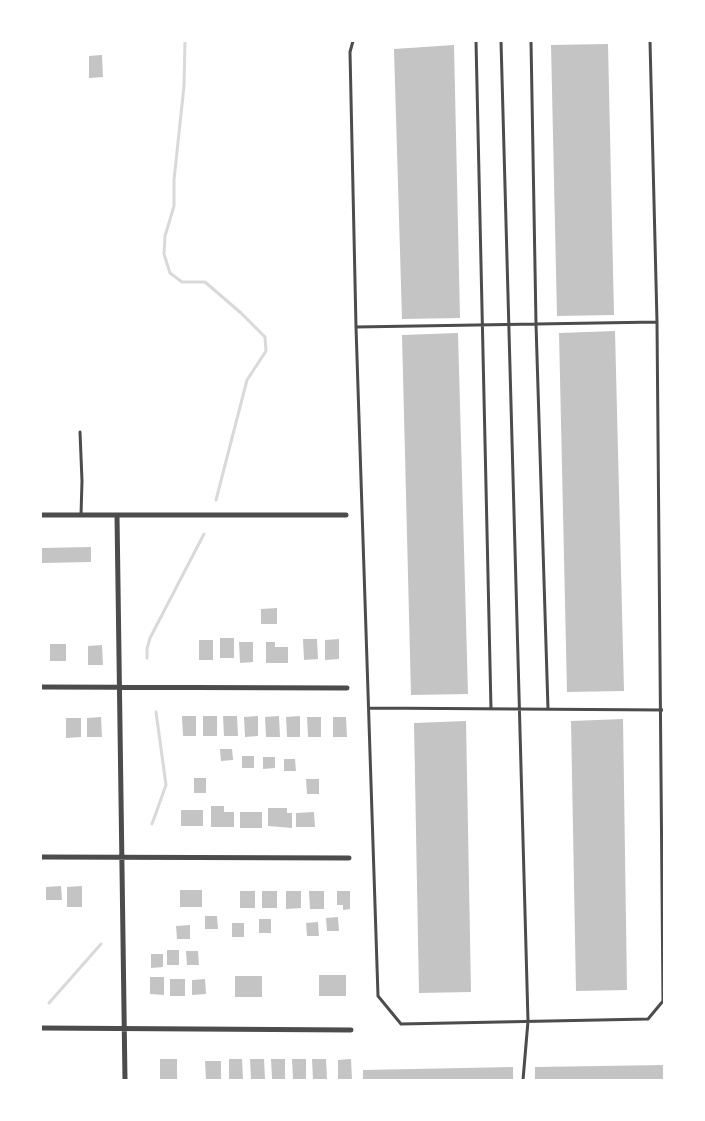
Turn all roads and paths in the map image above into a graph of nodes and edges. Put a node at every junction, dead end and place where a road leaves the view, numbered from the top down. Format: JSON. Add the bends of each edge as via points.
{"nodes":[{"id":1,"x":353,"y":41,"type":"edge"},
{"id":2,"x":476,"y":41,"type":"edge"},
{"id":3,"x":501,"y":41,"type":"edge"},
{"id":4,"x":530,"y":41,"type":"edge"},
{"id":5,"x":650,"y":41,"type":"edge"},
{"id":6,"x":657,"y":322,"type":"junction"},
{"id":7,"x":509,"y":324,"type":"junction"},
{"id":8,"x":536,"y":324,"type":"junction"},
{"id":9,"x":483,"y":325,"type":"junction"},
{"id":10,"x":356,"y":327,"type":"junction"},
{"id":11,"x":80,"y":432,"type":"dead end"},
{"id":12,"x":41,"y":515,"type":"edge"},
{"id":13,"x":80,"y":515,"type":"junction"},
{"id":14,"x":117,"y":515,"type":"junction"},
{"id":15,"x":346,"y":515,"type":"dead end"},
{"id":16,"x":41,"y":687,"type":"edge"},
{"id":17,"x":119,"y":687,"type":"junction"},
{"id":18,"x":347,"y":688,"type":"dead end"},
{"id":19,"x":369,"y":708,"type":"junction"},
{"id":20,"x":491,"y":709,"type":"junction"},
{"id":21,"x":519,"y":709,"type":"junction"},
{"id":22,"x":548,"y":709,"type":"junction"},
{"id":23,"x":662,"y":710,"type":"edge"},
{"id":24,"x":41,"y":856,"type":"edge"},
{"id":25,"x":122,"y":857,"type":"junction"},
{"id":26,"x":349,"y":858,"type":"dead end"},
{"id":27,"x":528,"y":1021,"type":"junction"},
{"id":28,"x":41,"y":1028,"type":"edge"},
{"id":29,"x":124,"y":1028,"type":"junction"},
{"id":30,"x":351,"y":1030,"type":"dead end"},
{"id":31,"x":125,"y":1080,"type":"edge"},
{"id":32,"x":523,"y":1080,"type":"edge"}],
"edges":[{"from":1,"to":10,"type":"lane","via":[[350,62]]},
{"from":2,"to":9,"type":"lane"},
{"from":3,"to":7,"type":"lane"},
{"from":4,"to":8,"type":"lane"},
{"from":5,"to":6,"type":"lane"},
{"from":6,"to":8,"type":"lane"},
{"from":6,"to":23,"type":"lane"},
{"from":7,"to":8,"type":"lane"},
{"from":7,"to":9,"type":"lane"},
{"from":7,"to":21,"type":"lane"},
{"from":8,"to":22,"type":"lane"},
{"from":9,"to":10,"type":"lane"},
{"from":9,"to":20,"type":"lane"},
{"from":10,"to":19,"type":"lane"},
{"from":11,"to":13,"type":"lane"},
{"from":12,"to":13,"type":"street"},
{"from":13,"to":14,"type":"street"},
{"from":14,"to":15,"type":"street"},
{"from":14,"to":17,"type":"street"},
{"from":16,"to":17,"type":"street"},
{"from":17,"to":18,"type":"street"},
{"from":17,"to":25,"type":"street"},
{"from":19,"to":20,"type":"lane"},
{"from":19,"to":27,"type":"lane","via":[[378,996],[401,1024]]},
{"from":20,"to":21,"type":"lane"},
{"from":21,"to":22,"type":"lane"},
{"from":21,"to":27,"type":"lane"},
{"from":22,"to":23,"type":"lane"},
{"from":23,"to":27,"type":"lane","via":[[663,1001],[648,1019]]},
{"from":24,"to":25,"type":"street"},
{"from":25,"to":26,"type":"street"},
{"from":25,"to":29,"type":"street"},
{"from":27,"to":32,"type":"lane"},
{"from":28,"to":29,"type":"street"},
{"from":29,"to":30,"type":"street"},
{"from":29,"to":31,"type":"street"}]}
